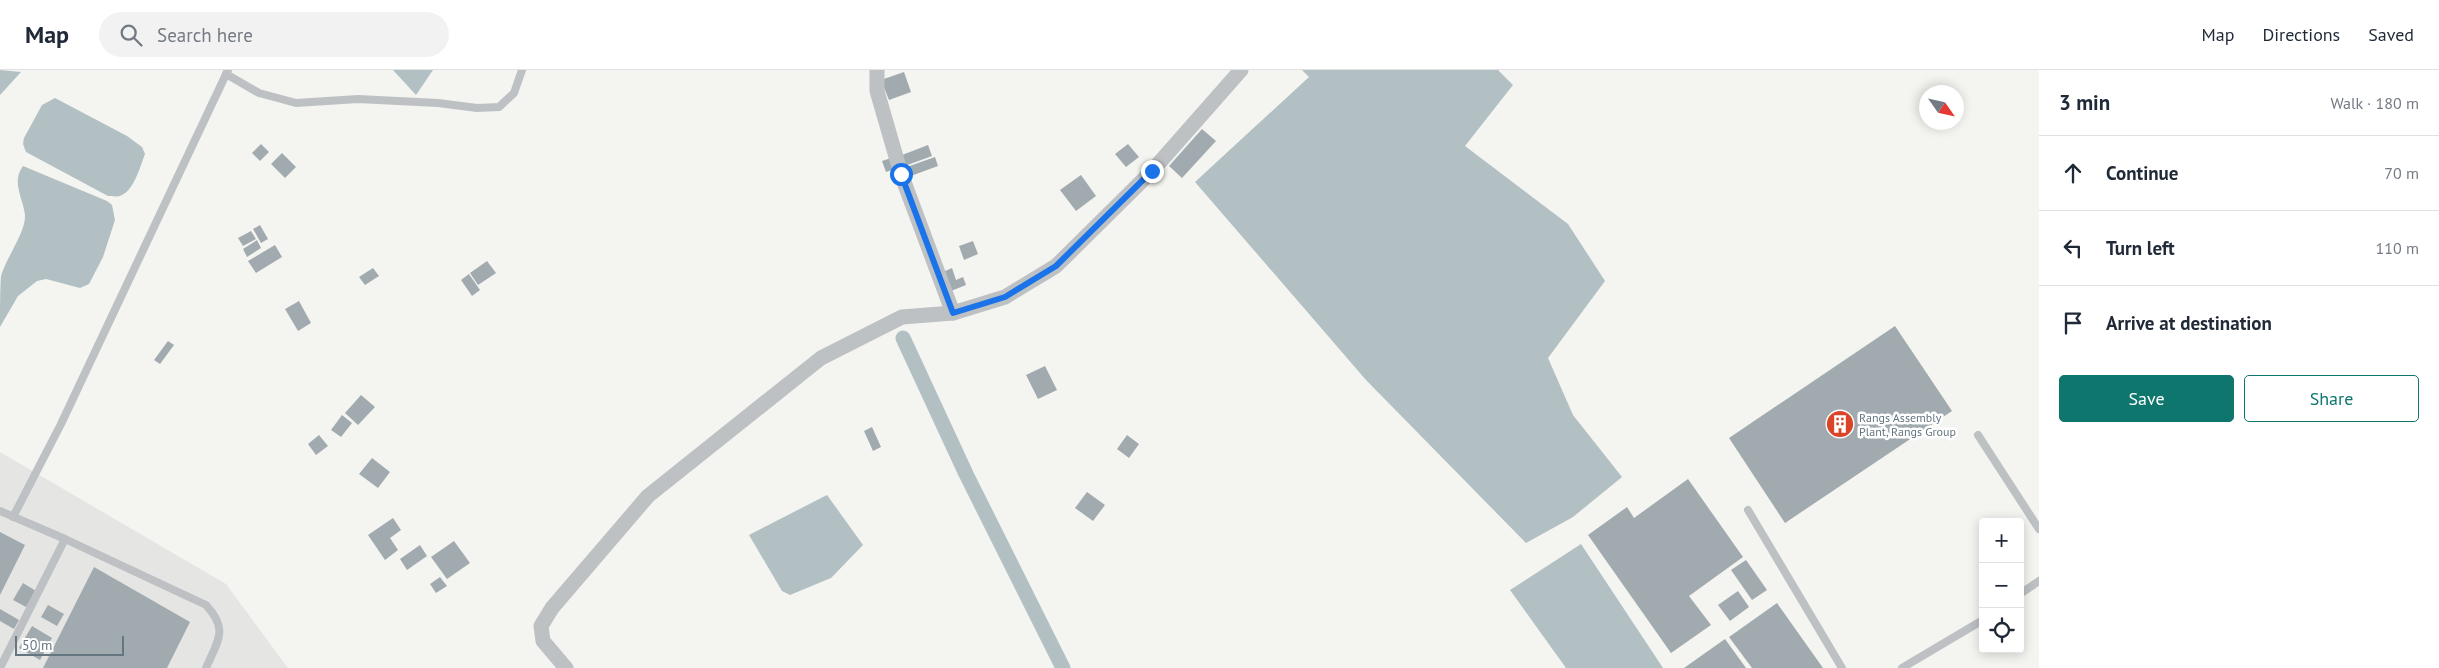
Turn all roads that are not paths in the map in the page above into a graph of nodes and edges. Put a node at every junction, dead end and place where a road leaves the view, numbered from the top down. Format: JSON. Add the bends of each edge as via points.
{"nodes":[{"id":1,"x":522,"y":70,"type":"edge"},
{"id":2,"x":877,"y":70,"type":"edge"},
{"id":3,"x":1241,"y":70,"type":"edge"},
{"id":4,"x":227,"y":72,"type":"edge"},
{"id":5,"x":953,"y":313,"type":"junction"},
{"id":6,"x":1978,"y":435,"type":"dead end"},
{"id":7,"x":1748,"y":510,"type":"dead end"},
{"id":8,"x":0,"y":512,"type":"edge"},
{"id":9,"x":13,"y":517,"type":"junction"},
{"id":10,"x":2039,"y":529,"type":"edge"},
{"id":11,"x":65,"y":539,"type":"junction"},
{"id":12,"x":2039,"y":581,"type":"edge"},
{"id":13,"x":2024,"y":591,"type":"edge"},
{"id":14,"x":1979,"y":622,"type":"edge"},
{"id":15,"x":0,"y":668,"type":"edge"},
{"id":16,"x":206,"y":668,"type":"edge"},
{"id":17,"x":566,"y":668,"type":"edge"},
{"id":18,"x":1842,"y":668,"type":"edge"},
{"id":19,"x":1902,"y":668,"type":"edge"}],
"edges":[{"from":1,"to":4,"type":"lane","via":[[514,93],[499,107],[477,108],[358,99],[296,103],[259,93]]},
{"from":2,"to":5,"type":"street","via":[[877,90],[901,174]]},
{"from":3,"to":5,"type":"street","via":[[1152,171],[1056,266],[1005,297]]},
{"from":4,"to":9,"type":"lane","via":[[61,424]]},
{"from":5,"to":17,"type":"street","via":[[902,317],[821,358],[648,496],[552,608],[541,626],[543,641]]},
{"from":6,"to":10,"type":"lane"},
{"from":7,"to":18,"type":"lane"},
{"from":8,"to":9,"type":"lane"},
{"from":9,"to":11,"type":"lane"},
{"from":11,"to":15,"type":"lane"},
{"from":11,"to":16,"type":"lane","via":[[206,605],[218,619],[219,637]]},
{"from":12,"to":13,"type":"lane"},
{"from":14,"to":19,"type":"lane"}]}
